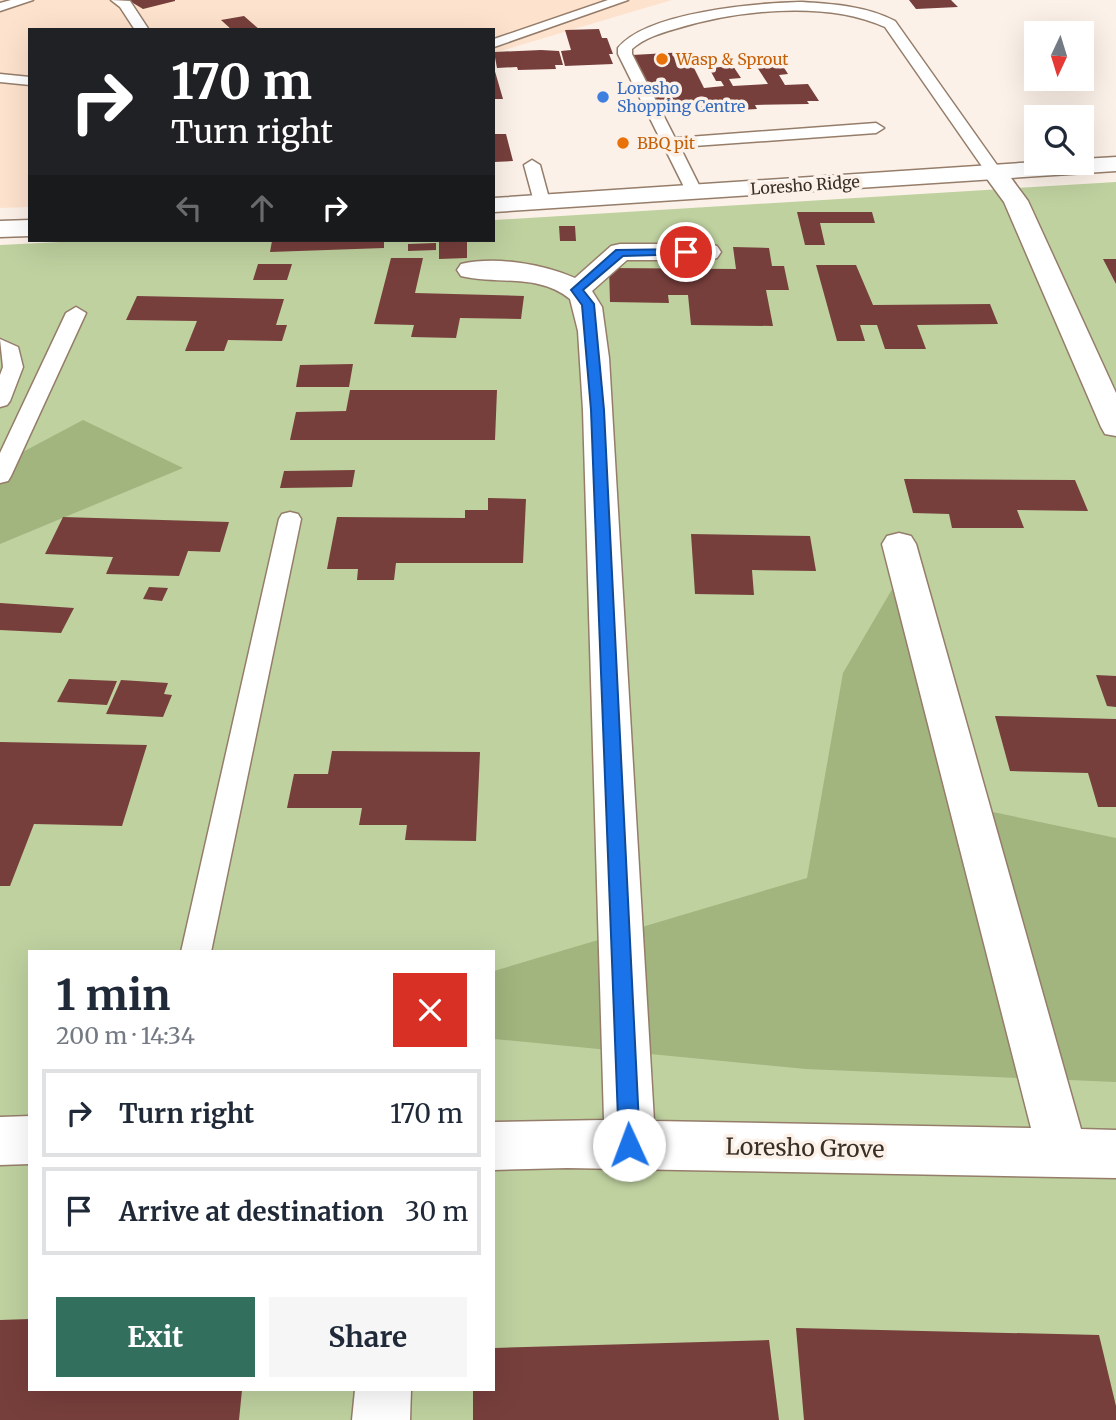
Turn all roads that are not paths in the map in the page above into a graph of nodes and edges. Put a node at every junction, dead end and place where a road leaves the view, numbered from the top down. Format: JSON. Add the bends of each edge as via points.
{"nodes":[{"id":1,"x":26,"y":0,"type":"edge"},
{"id":2,"x":118,"y":0,"type":"edge"},
{"id":3,"x":621,"y":0,"type":"edge"},
{"id":4,"x":0,"y":7,"type":"edge"},
{"id":5,"x":141,"y":28,"type":"edge"},
{"id":6,"x":495,"y":43,"type":"edge"},
{"id":7,"x":0,"y":79,"type":"edge"},
{"id":8,"x":28,"y":81,"type":"edge"},
{"id":9,"x":876,"y":128,"type":"dead end"},
{"id":10,"x":670,"y":143,"type":"junction"},
{"id":11,"x":1116,"y":164,"type":"edge"},
{"id":12,"x":532,"y":165,"type":"dead end"},
{"id":13,"x":994,"y":172,"type":"junction"},
{"id":14,"x":695,"y":193,"type":"junction"},
{"id":15,"x":542,"y":202,"type":"junction"},
{"id":16,"x":495,"y":205,"type":"edge"},
{"id":17,"x":28,"y":228,"type":"edge"},
{"id":18,"x":0,"y":229,"type":"edge"},
{"id":19,"x":708,"y":252,"type":"dead end"},
{"id":20,"x":470,"y":270,"type":"dead end"},
{"id":21,"x":577,"y":290,"type":"junction"},
{"id":22,"x":76,"y":313,"type":"dead end"},
{"id":23,"x":0,"y":345,"type":"edge"},
{"id":24,"x":0,"y":401,"type":"edge"},
{"id":25,"x":1116,"y":427,"type":"edge"},
{"id":26,"x":0,"y":475,"type":"edge"},
{"id":27,"x":290,"y":519,"type":"dead end"},
{"id":28,"x":900,"y":544,"type":"dead end"},
{"id":29,"x":196,"y":950,"type":"edge"},
{"id":30,"x":28,"y":1140,"type":"edge"},
{"id":31,"x":0,"y":1141,"type":"edge"},
{"id":32,"x":629,"y":1145,"type":"junction"},
{"id":33,"x":495,"y":1146,"type":"edge"},
{"id":34,"x":1063,"y":1153,"type":"junction"},
{"id":35,"x":1116,"y":1154,"type":"edge"},
{"id":36,"x":358,"y":1391,"type":"edge"},
{"id":37,"x":383,"y":1391,"type":"edge"},
{"id":38,"x":356,"y":1420,"type":"edge"},
{"id":39,"x":381,"y":1420,"type":"edge"}],
"edges":[{"from":1,"to":4,"type":"lane"},
{"from":2,"to":5,"type":"lane"},
{"from":3,"to":6,"type":"lane"},
{"from":7,"to":8,"type":"lane"},
{"from":9,"to":10,"type":"lane"},
{"from":10,"to":13,"type":"lane","via":[[625,54],[628,43],[727,10],[817,5],[861,10],[889,24]]},
{"from":10,"to":14,"type":"lane"},
{"from":11,"to":13,"type":"street","name":"Loresho Ridge"},
{"from":12,"to":15,"type":"lane"},
{"from":13,"to":14,"type":"street","name":"Loresho Ridge"},
{"from":13,"to":25,"type":"street","via":[[1016,201]]},
{"from":14,"to":15,"type":"street","name":"Loresho Ridge"},
{"from":15,"to":16,"type":"street","name":"Loresho Ridge"},
{"from":17,"to":18,"type":"street"},
{"from":19,"to":21,"type":"street","via":[[620,252]]},
{"from":20,"to":21,"type":"street","via":[[540,274]]},
{"from":21,"to":32,"type":"street","via":[[588,304],[598,410]]},
{"from":22,"to":26,"type":"lane"},
{"from":23,"to":24,"type":"lane","via":[[11,351],[13,367]]},
{"from":27,"to":29,"type":"lane"},
{"from":28,"to":34,"type":"street"},
{"from":30,"to":31,"type":"street"},
{"from":32,"to":33,"type":"street","name":"Loresho Grove"},
{"from":32,"to":34,"type":"street","name":"Loresho Grove"},
{"from":34,"to":35,"type":"street","name":"Loresho Grove"},
{"from":36,"to":38,"type":"lane"},
{"from":37,"to":39,"type":"street"}]}
